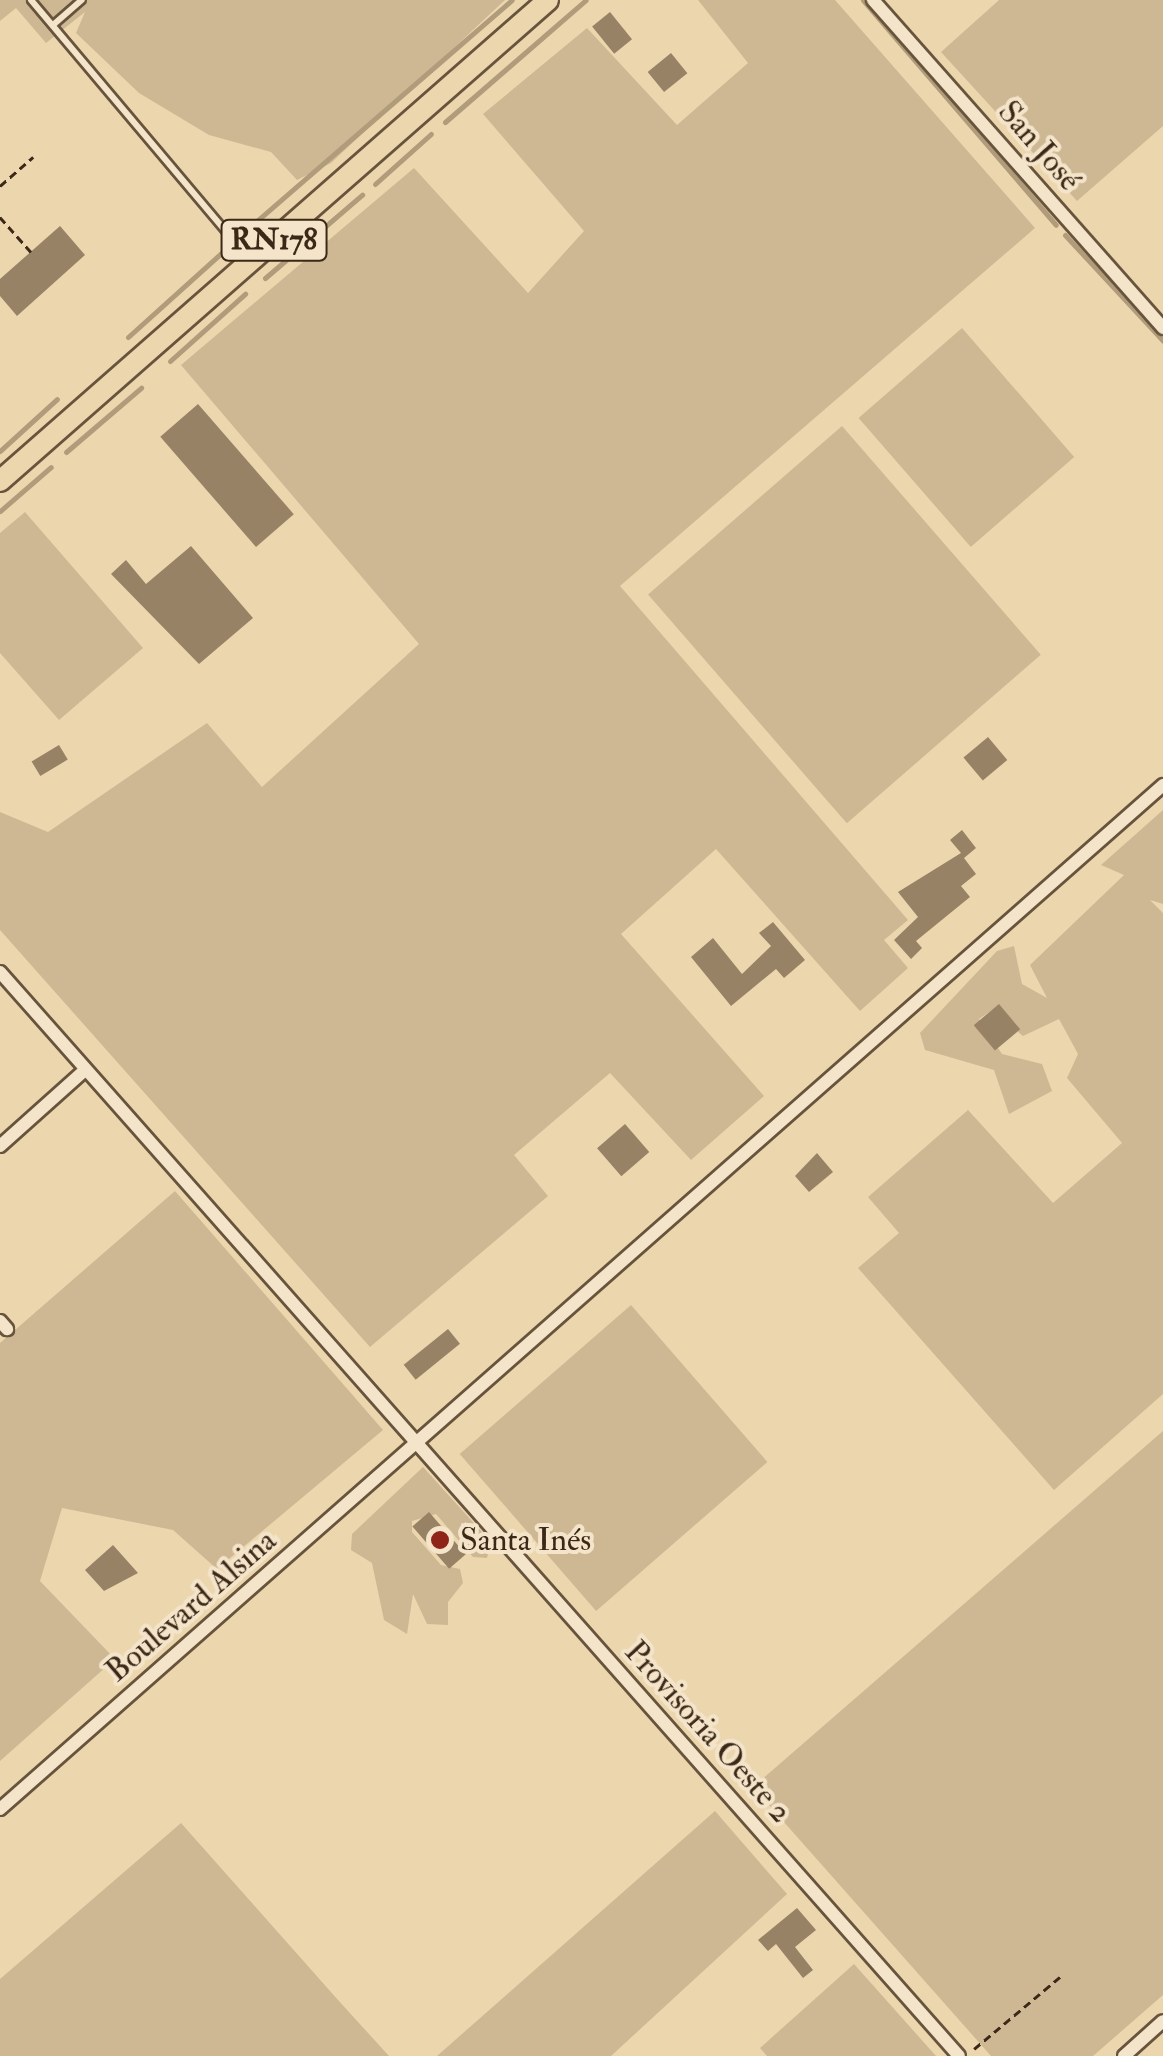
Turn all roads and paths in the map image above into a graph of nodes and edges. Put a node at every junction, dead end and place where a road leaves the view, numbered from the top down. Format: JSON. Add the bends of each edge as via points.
{"nodes":[{"id":1,"x":32,"y":0,"type":"edge"},
{"id":2,"x":82,"y":0,"type":"edge"},
{"id":3,"x":548,"y":0,"type":"edge"},
{"id":4,"x":873,"y":0,"type":"edge"},
{"id":5,"x":53,"y":25,"type":"junction"},
{"id":6,"x":33,"y":157,"type":"dead end"},
{"id":7,"x":0,"y":186,"type":"edge"},
{"id":8,"x":0,"y":217,"type":"edge"},
{"id":9,"x":31,"y":252,"type":"dead end"},
{"id":10,"x":250,"y":261,"type":"junction"},
{"id":11,"x":1163,"y":328,"type":"edge"},
{"id":12,"x":0,"y":481,"type":"edge"},
{"id":13,"x":1163,"y":785,"type":"edge"},
{"id":14,"x":0,"y":972,"type":"edge"},
{"id":15,"x":86,"y":1070,"type":"junction"},
{"id":16,"x":0,"y":1146,"type":"edge"},
{"id":17,"x":416,"y":1444,"type":"junction"},
{"id":18,"x":0,"y":1808,"type":"edge"},
{"id":19,"x":1061,"y":1976,"type":"dead end"},
{"id":20,"x":1163,"y":2021,"type":"edge"},
{"id":21,"x":962,"y":2056,"type":"edge"},
{"id":22,"x":1124,"y":2056,"type":"edge"}],
"edges":[{"from":1,"to":5,"type":"lane"},
{"from":2,"to":5,"type":"lane"},
{"from":3,"to":10,"type":"main road","number":"RN178"},
{"from":4,"to":11,"type":"street","name":"San José"},
{"from":5,"to":10,"type":"lane"},
{"from":6,"to":7,"type":"path"},
{"from":8,"to":9,"type":"path"},
{"from":10,"to":12,"type":"main road","number":"RN178"},
{"from":13,"to":17,"type":"street","name":"Boulevard Alsina"},
{"from":14,"to":15,"type":"street"},
{"from":15,"to":16,"type":"street"},
{"from":15,"to":17,"type":"street"},
{"from":17,"to":18,"type":"street","name":"Boulevard Alsina"},
{"from":17,"to":21,"type":"street","name":"Provisoria Oeste 2"},
{"from":19,"to":21,"type":"path"},
{"from":20,"to":22,"type":"street"}]}
